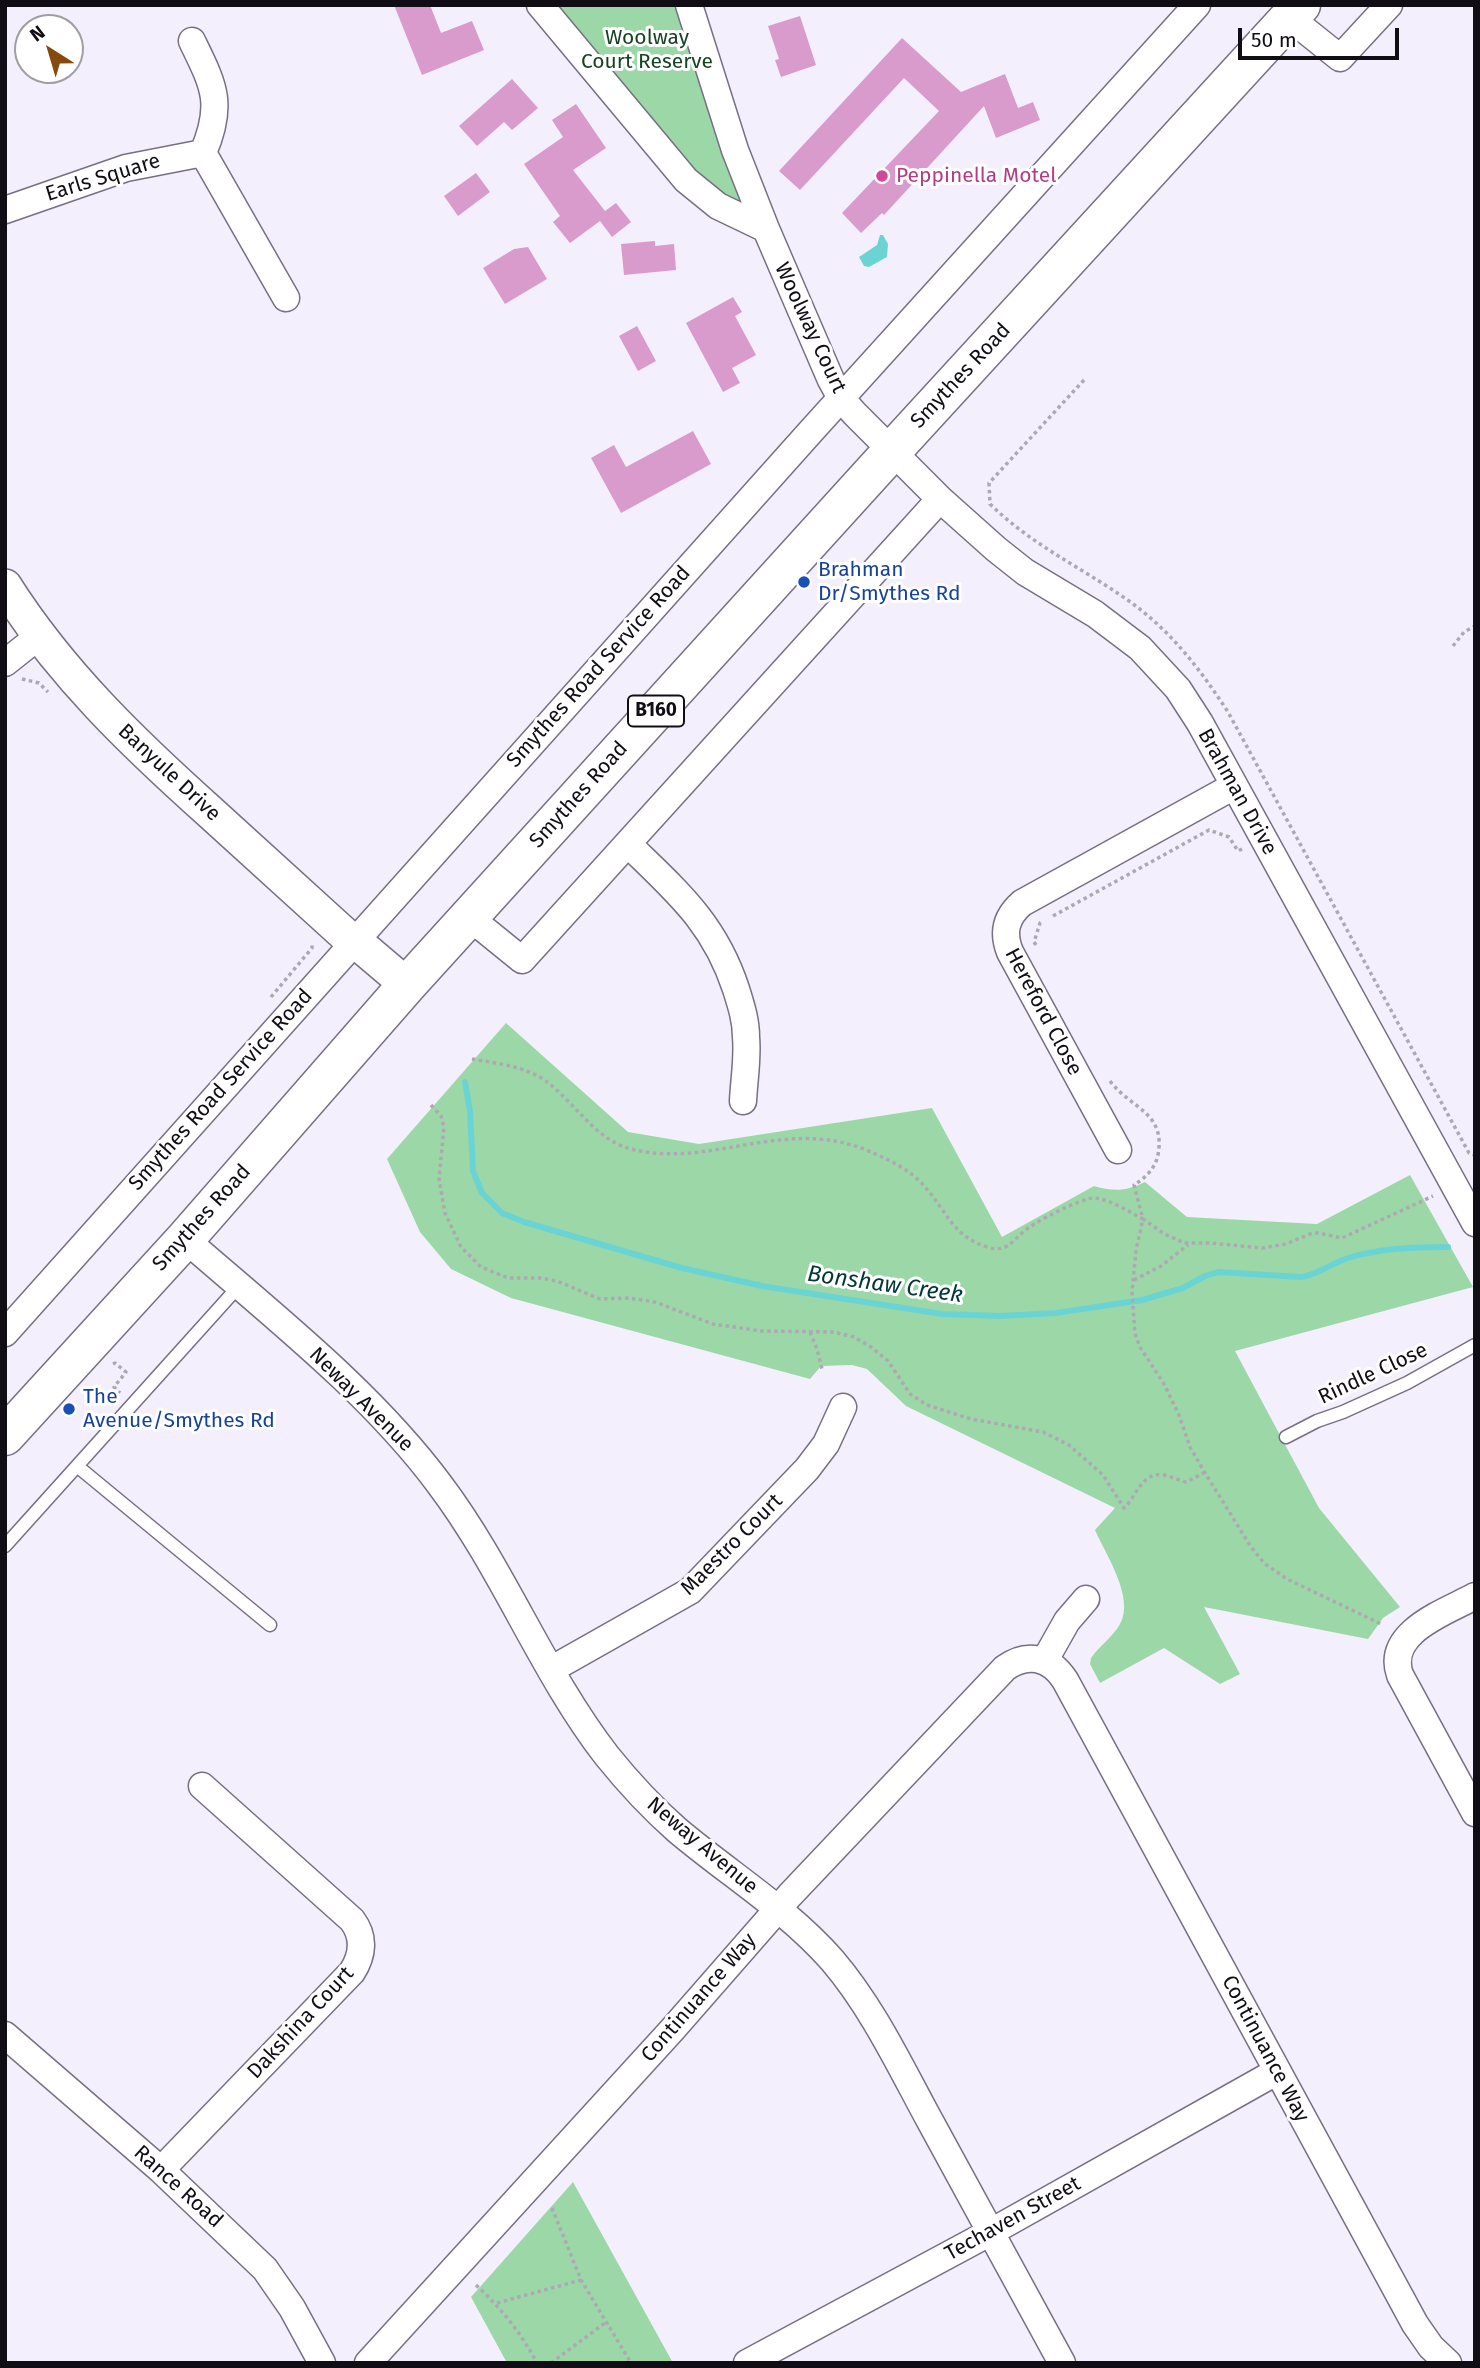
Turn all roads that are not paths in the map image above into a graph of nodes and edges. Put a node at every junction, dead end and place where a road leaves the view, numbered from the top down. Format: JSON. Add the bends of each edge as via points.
{"nodes":[{"id":1,"x":540,"y":5,"type":"edge"},
{"id":2,"x":690,"y":5,"type":"edge"},
{"id":3,"x":1388,"y":5,"type":"edge"},
{"id":4,"x":1185,"y":9,"type":"edge"},
{"id":5,"x":1295,"y":12,"type":"edge"},
{"id":6,"x":192,"y":41,"type":"dead end"},
{"id":7,"x":202,"y":153,"type":"junction"},
{"id":8,"x":5,"y":210,"type":"edge"},
{"id":9,"x":766,"y":229,"type":"junction"},
{"id":10,"x":286,"y":298,"type":"dead end"},
{"id":11,"x":841,"y":398,"type":"junction"},
{"id":12,"x":892,"y":451,"type":"junction"},
{"id":13,"x":940,"y":499,"type":"junction"},
{"id":14,"x":5,"y":586,"type":"edge"},
{"id":15,"x":39,"y":636,"type":"junction"},
{"id":16,"x":5,"y":663,"type":"edge"},
{"id":17,"x":1234,"y":786,"type":"junction"},
{"id":18,"x":628,"y":844,"type":"junction"},
{"id":19,"x":469,"y":917,"type":"junction"},
{"id":20,"x":353,"y":941,"type":"junction"},
{"id":21,"x":407,"y":985,"type":"junction"},
{"id":22,"x":743,"y":1101,"type":"dead end"},
{"id":23,"x":1118,"y":1150,"type":"dead end"},
{"id":24,"x":1467,"y":1202,"type":"edge"},
{"id":25,"x":185,"y":1239,"type":"junction"},
{"id":26,"x":239,"y":1286,"type":"junction"},
{"id":27,"x":5,"y":1333,"type":"edge"},
{"id":28,"x":1475,"y":1345,"type":"edge"},
{"id":29,"x":843,"y":1407,"type":"dead end"},
{"id":30,"x":9,"y":1423,"type":"edge"},
{"id":31,"x":1286,"y":1437,"type":"dead end"},
{"id":32,"x":77,"y":1466,"type":"junction"},
{"id":33,"x":5,"y":1546,"type":"edge"},
{"id":34,"x":1475,"y":1596,"type":"edge"},
{"id":35,"x":1086,"y":1599,"type":"dead end"},
{"id":36,"x":270,"y":1625,"type":"dead end"},
{"id":37,"x":1045,"y":1660,"type":"junction"},
{"id":38,"x":552,"y":1669,"type":"junction"},
{"id":39,"x":202,"y":1786,"type":"dead end"},
{"id":40,"x":1475,"y":1813,"type":"edge"},
{"id":41,"x":778,"y":1908,"type":"junction"},
{"id":42,"x":5,"y":2035,"type":"edge"},
{"id":43,"x":1276,"y":2072,"type":"junction"},
{"id":44,"x":161,"y":2170,"type":"junction"},
{"id":45,"x":991,"y":2232,"type":"junction"},
{"id":46,"x":322,"y":2363,"type":"edge"},
{"id":47,"x":368,"y":2363,"type":"edge"},
{"id":48,"x":747,"y":2363,"type":"edge"},
{"id":49,"x":1062,"y":2363,"type":"edge"},
{"id":50,"x":1448,"y":2363,"type":"edge"}],
"edges":[{"from":1,"to":9,"type":"street","via":[[686,180],[719,206]]},
{"from":2,"to":9,"type":"street","name":"Woolway Court","via":[[730,135]]},
{"from":3,"to":5,"type":"street","via":[[1340,58]]},
{"from":4,"to":11,"type":"street","name":"Smythes Road Service Road"},
{"from":5,"to":12,"type":"main road","name":"Smythes Road","number":"B160"},
{"from":6,"to":7,"type":"street","via":[[210,76],[215,102],[212,131]]},
{"from":7,"to":8,"type":"street","name":"Earls Square","via":[[126,169]]},
{"from":7,"to":10,"type":"street"},
{"from":9,"to":11,"type":"street","name":"Woolway Court"},
{"from":11,"to":12,"type":"street","name":"Woolway Court"},
{"from":11,"to":20,"type":"street","name":"Smythes Road Service Road"},
{"from":12,"to":13,"type":"street","name":"Brahman Drive"},
{"from":12,"to":19,"type":"main road","name":"Smythes Road","number":"B160"},
{"from":13,"to":17,"type":"street","name":"Brahman Drive","via":[[1009,560],[1140,648],[1178,689]]},
{"from":13,"to":18,"type":"street"},
{"from":14,"to":15,"type":"street","name":"Banyule Drive"},
{"from":15,"to":16,"type":"street"},
{"from":15,"to":20,"type":"street","name":"Banyule Drive","via":[[130,739]]},
{"from":17,"to":23,"type":"street","name":"Hereford Close","via":[[1022,902],[1007,922],[1005,938],[1010,952]]},
{"from":17,"to":24,"type":"street","name":"Brahman Drive"},
{"from":18,"to":19,"type":"street","via":[[523,960]]},
{"from":18,"to":22,"type":"street","via":[[694,909],[727,963],[745,1024]]},
{"from":19,"to":21,"type":"main road","name":"Smythes Road","number":"B160"},
{"from":20,"to":21,"type":"street","name":"Banyule Drive"},
{"from":20,"to":27,"type":"street","name":"Smythes Road Service Road"},
{"from":21,"to":25,"type":"main road","name":"Smythes Road","number":"B160"},
{"from":25,"to":26,"type":"street","name":"Neway Avenue"},
{"from":25,"to":30,"type":"main road","name":"Smythes Road","number":"B160"},
{"from":26,"to":32,"type":"lane"},
{"from":26,"to":38,"type":"street","name":"Neway Avenue","via":[[367,1401],[416,1454],[460,1512]]},
{"from":28,"to":31,"type":"lane","name":"Rindle Close","via":[[1407,1382]]},
{"from":29,"to":38,"type":"street","name":"Maestro Court","via":[[830,1437],[807,1469],[690,1591]]},
{"from":32,"to":33,"type":"lane"},
{"from":32,"to":36,"type":"lane"},
{"from":34,"to":40,"type":"street","via":[[1410,1633],[1397,1659],[1400,1675]]},
{"from":35,"to":37,"type":"street"},
{"from":37,"to":41,"type":"street","name":"Continuance Way","via":[[1025,1659],[1005,1668]]},
{"from":37,"to":43,"type":"street","name":"Continuance Way","via":[[1065,1680]]},
{"from":38,"to":41,"type":"street","name":"Neway Avenue","via":[[608,1758],[651,1805]]},
{"from":39,"to":44,"type":"street","name":"Dakshina Court","via":[[352,1920],[359,1930],[361,1950],[352,1972]]},
{"from":41,"to":45,"type":"street","name":"Neway Avenue","via":[[831,1960],[868,2008]]},
{"from":41,"to":47,"type":"street","name":"Continuance Way"},
{"from":42,"to":44,"type":"street","name":"Rance Road"},
{"from":43,"to":45,"type":"street","name":"Techaven Street"},
{"from":43,"to":50,"type":"street","name":"Continuance Way","via":[[1415,2324]]},
{"from":44,"to":46,"type":"street","name":"Rance Road","via":[[265,2269]]},
{"from":45,"to":48,"type":"street","name":"Techaven Street"},
{"from":45,"to":49,"type":"street","name":"Neway Avenue"}]}
